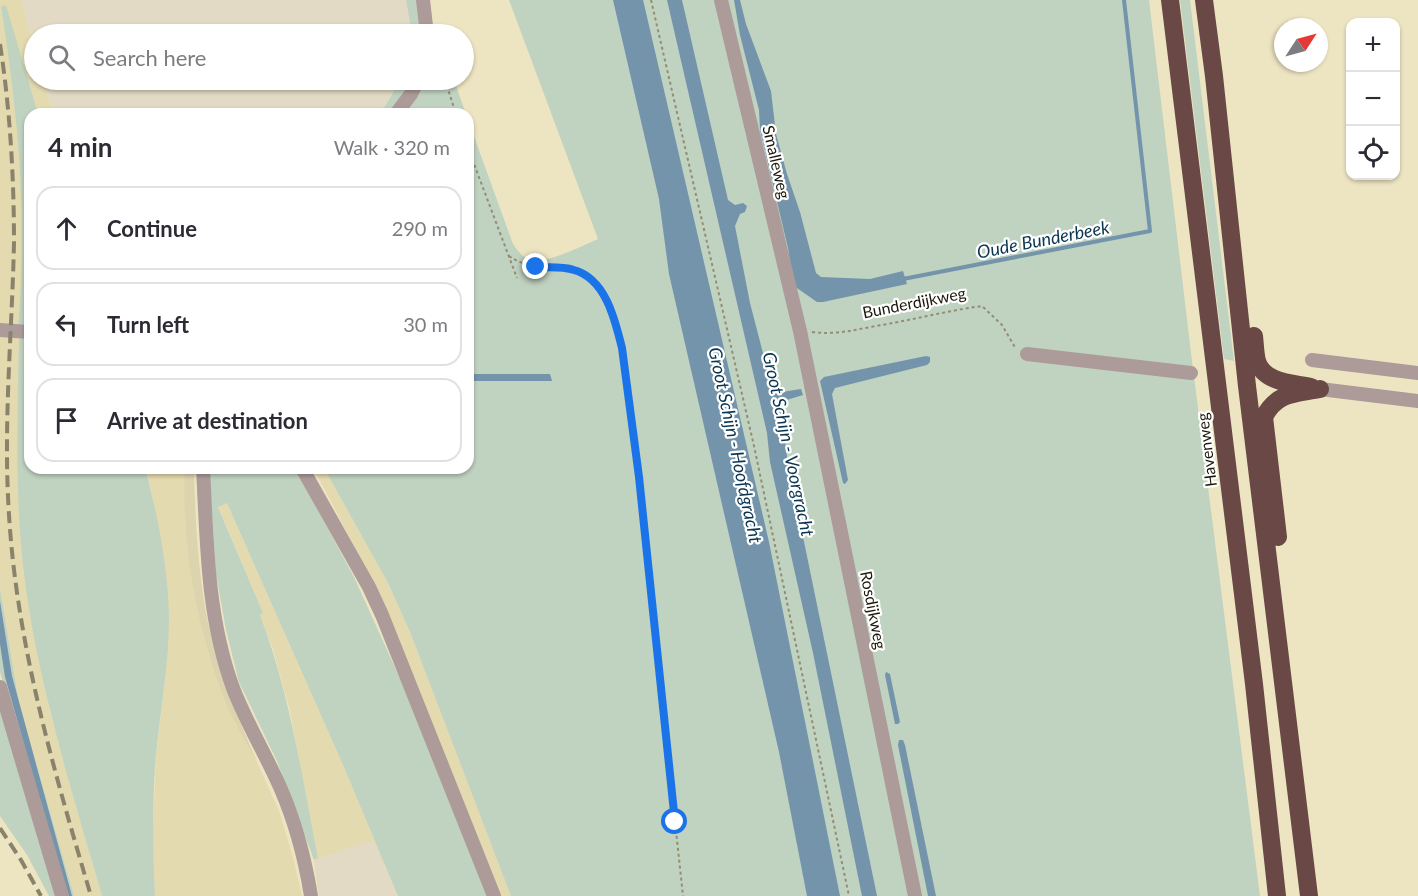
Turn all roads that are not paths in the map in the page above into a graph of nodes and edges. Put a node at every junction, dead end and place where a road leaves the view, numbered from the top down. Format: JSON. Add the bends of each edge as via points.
{"nodes":[{"id":1,"x":423,"y":0,"type":"edge"},
{"id":2,"x":721,"y":0,"type":"edge"},
{"id":3,"x":1170,"y":0,"type":"edge"},
{"id":4,"x":1204,"y":0,"type":"edge"},
{"id":5,"x":426,"y":24,"type":"edge"},
{"id":6,"x":1214,"y":76,"type":"junction"},
{"id":7,"x":413,"y":90,"type":"edge"},
{"id":8,"x":400,"y":108,"type":"edge"},
{"id":9,"x":0,"y":330,"type":"edge"},
{"id":10,"x":800,"y":331,"type":"joint"},
{"id":11,"x":24,"y":332,"type":"edge"},
{"id":12,"x":1027,"y":354,"type":"road end"},
{"id":13,"x":1312,"y":360,"type":"dead end"},
{"id":14,"x":1191,"y":373,"type":"dead end"},
{"id":15,"x":1418,"y":373,"type":"edge"},
{"id":16,"x":1320,"y":389,"type":"junction"},
{"id":17,"x":1418,"y":401,"type":"edge"},
{"id":18,"x":203,"y":474,"type":"edge"},
{"id":19,"x":305,"y":474,"type":"edge"},
{"id":20,"x":0,"y":687,"type":"edge"},
{"id":21,"x":1294,"y":778,"type":"junction"},
{"id":22,"x":62,"y":896,"type":"edge"},
{"id":23,"x":311,"y":896,"type":"edge"},
{"id":24,"x":494,"y":896,"type":"edge"},
{"id":25,"x":915,"y":896,"type":"edge"},
{"id":26,"x":1277,"y":896,"type":"edge"},
{"id":27,"x":1309,"y":896,"type":"edge"}],
"edges":[{"from":1,"to":5,"type":"street"},
{"from":2,"to":10,"type":"street","name":"Smalleweg"},
{"from":3,"to":26,"type":"highway","name":"Havenweg"},
{"from":4,"to":6,"type":"highway"},
{"from":6,"to":16,"type":"highway","via":[[1237,195],[1257,361],[1264,374],[1274,380]]},
{"from":6,"to":21,"type":"highway"},
{"from":7,"to":8,"type":"street"},
{"from":9,"to":11,"type":"street"},
{"from":10,"to":25,"type":"street","name":"Rosdijkweg"},
{"from":12,"to":14,"type":"street"},
{"from":13,"to":15,"type":"street"},
{"from":16,"to":17,"type":"street"},
{"from":16,"to":21,"type":"highway","via":[[1279,398],[1264,417],[1291,658]]},
{"from":18,"to":23,"type":"street","via":[[209,585],[222,654],[241,708],[297,833]]},
{"from":19,"to":24,"type":"street","via":[[382,615]]},
{"from":20,"to":22,"type":"street"},
{"from":21,"to":27,"type":"highway"}]}
